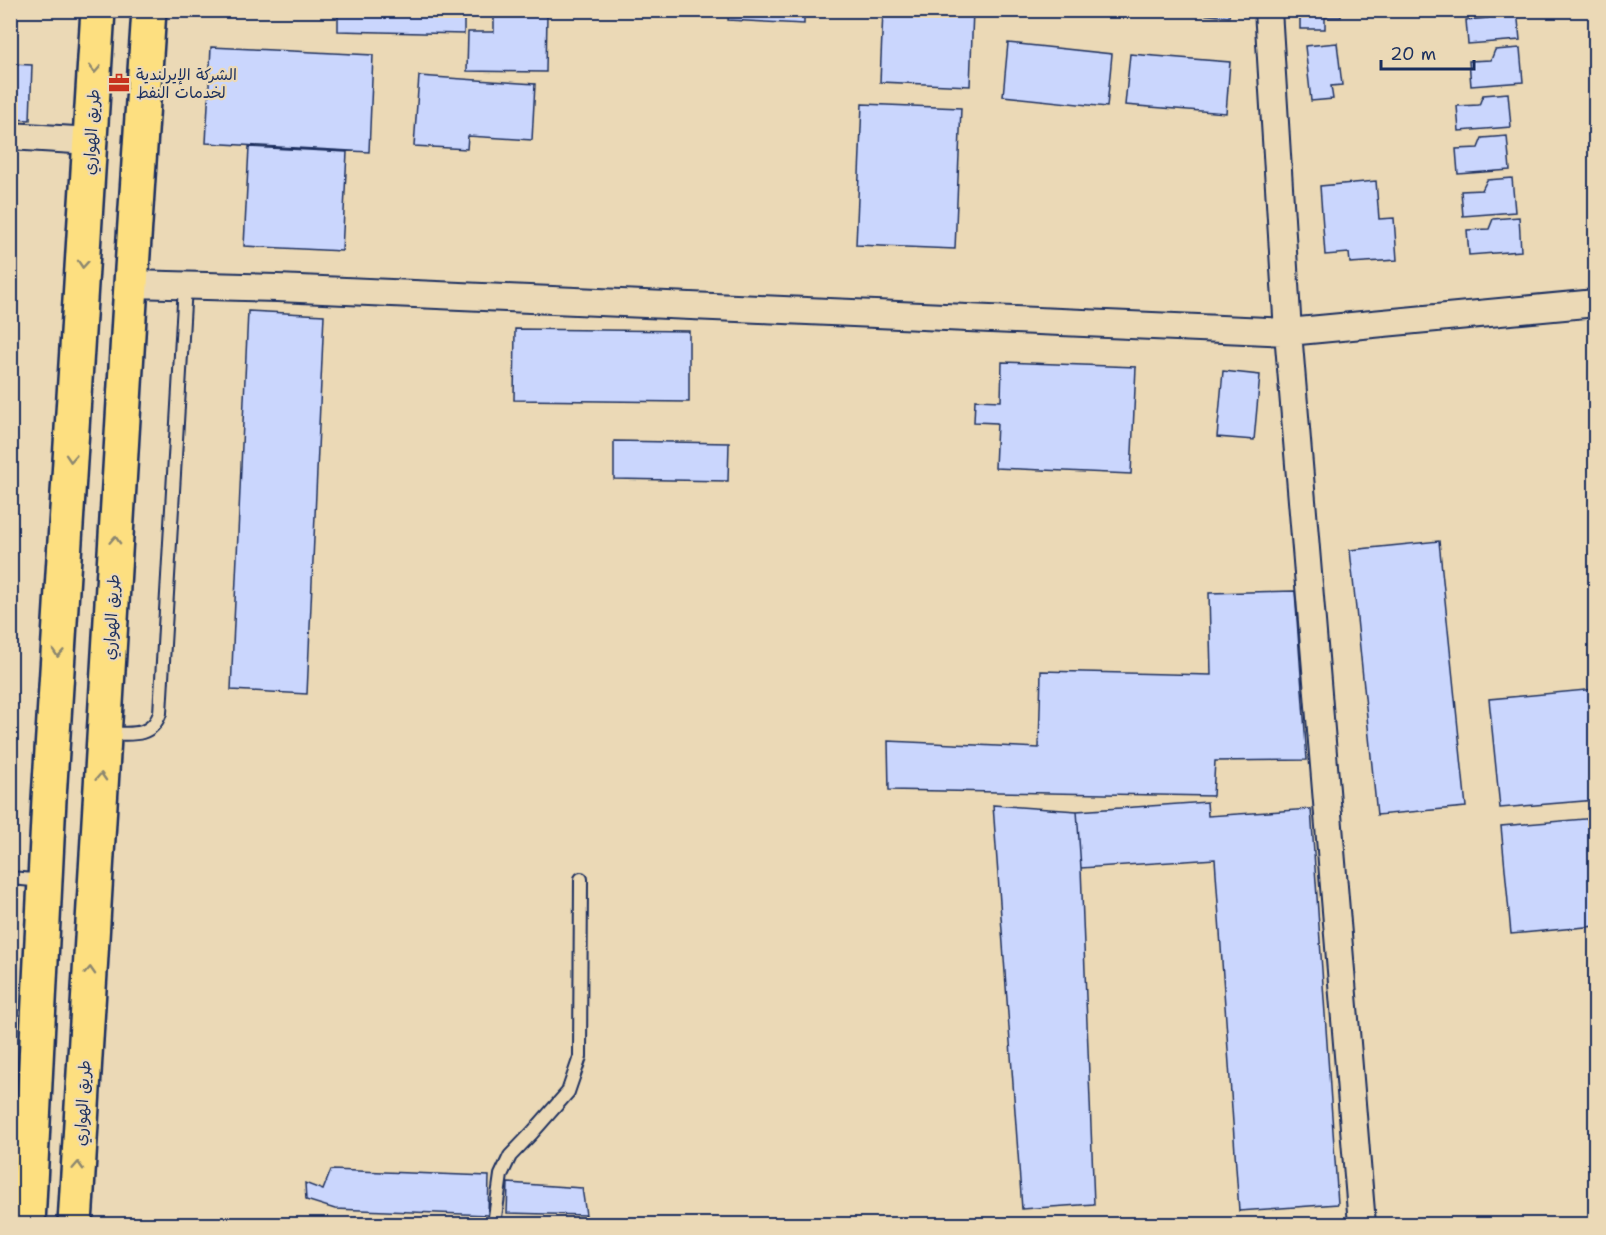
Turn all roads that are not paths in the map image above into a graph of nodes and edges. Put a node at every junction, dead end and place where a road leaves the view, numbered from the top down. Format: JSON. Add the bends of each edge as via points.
{"nodes":[{"id":1,"x":98,"y":10,"type":"edge"},
{"id":2,"x":149,"y":10,"type":"edge"},
{"id":3,"x":1268,"y":10,"type":"edge"},
{"id":4,"x":10,"y":136,"type":"edge"},
{"id":5,"x":91,"y":141,"type":"junction"},
{"id":6,"x":131,"y":284,"type":"junction"},
{"id":7,"x":185,"y":286,"type":"junction"},
{"id":8,"x":1596,"y":303,"type":"edge"},
{"id":9,"x":1288,"y":332,"type":"junction"},
{"id":10,"x":104,"y":733,"type":"junction"},
{"id":11,"x":10,"y":878,"type":"edge"},
{"id":12,"x":581,"y":879,"type":"dead end"},
{"id":13,"x":45,"y":880,"type":"junction"},
{"id":14,"x":28,"y":1224,"type":"edge"},
{"id":15,"x":75,"y":1224,"type":"edge"},
{"id":16,"x":494,"y":1224,"type":"edge"},
{"id":17,"x":1362,"y":1224,"type":"edge"}],
"edges":[{"from":1,"to":5,"type":"highway","name":"طريق الهواري","one_way":true},
{"from":2,"to":6,"type":"highway","name":"طريق الهواري"},
{"from":3,"to":9,"type":"street"},
{"from":4,"to":5,"type":"street"},
{"from":5,"to":13,"type":"highway","name":"طريق الهواري","one_way":true},
{"from":6,"to":7,"type":"street"},
{"from":10,"to":6,"type":"highway","name":"طريق الهواري","one_way":true},
{"from":7,"to":9,"type":"street"},
{"from":7,"to":10,"type":"lane","via":[[160,713],[151,728],[143,732]]},
{"from":8,"to":9,"type":"street"},
{"from":9,"to":17,"type":"street"},
{"from":15,"to":10,"type":"highway","name":"طريق الهواري","one_way":true},
{"from":11,"to":13,"type":"lane"},
{"from":12,"to":16,"type":"lane","via":[[580,1057],[568,1092],[510,1156],[501,1175]]},
{"from":13,"to":14,"type":"highway","name":"طريق الهواري"}]}
